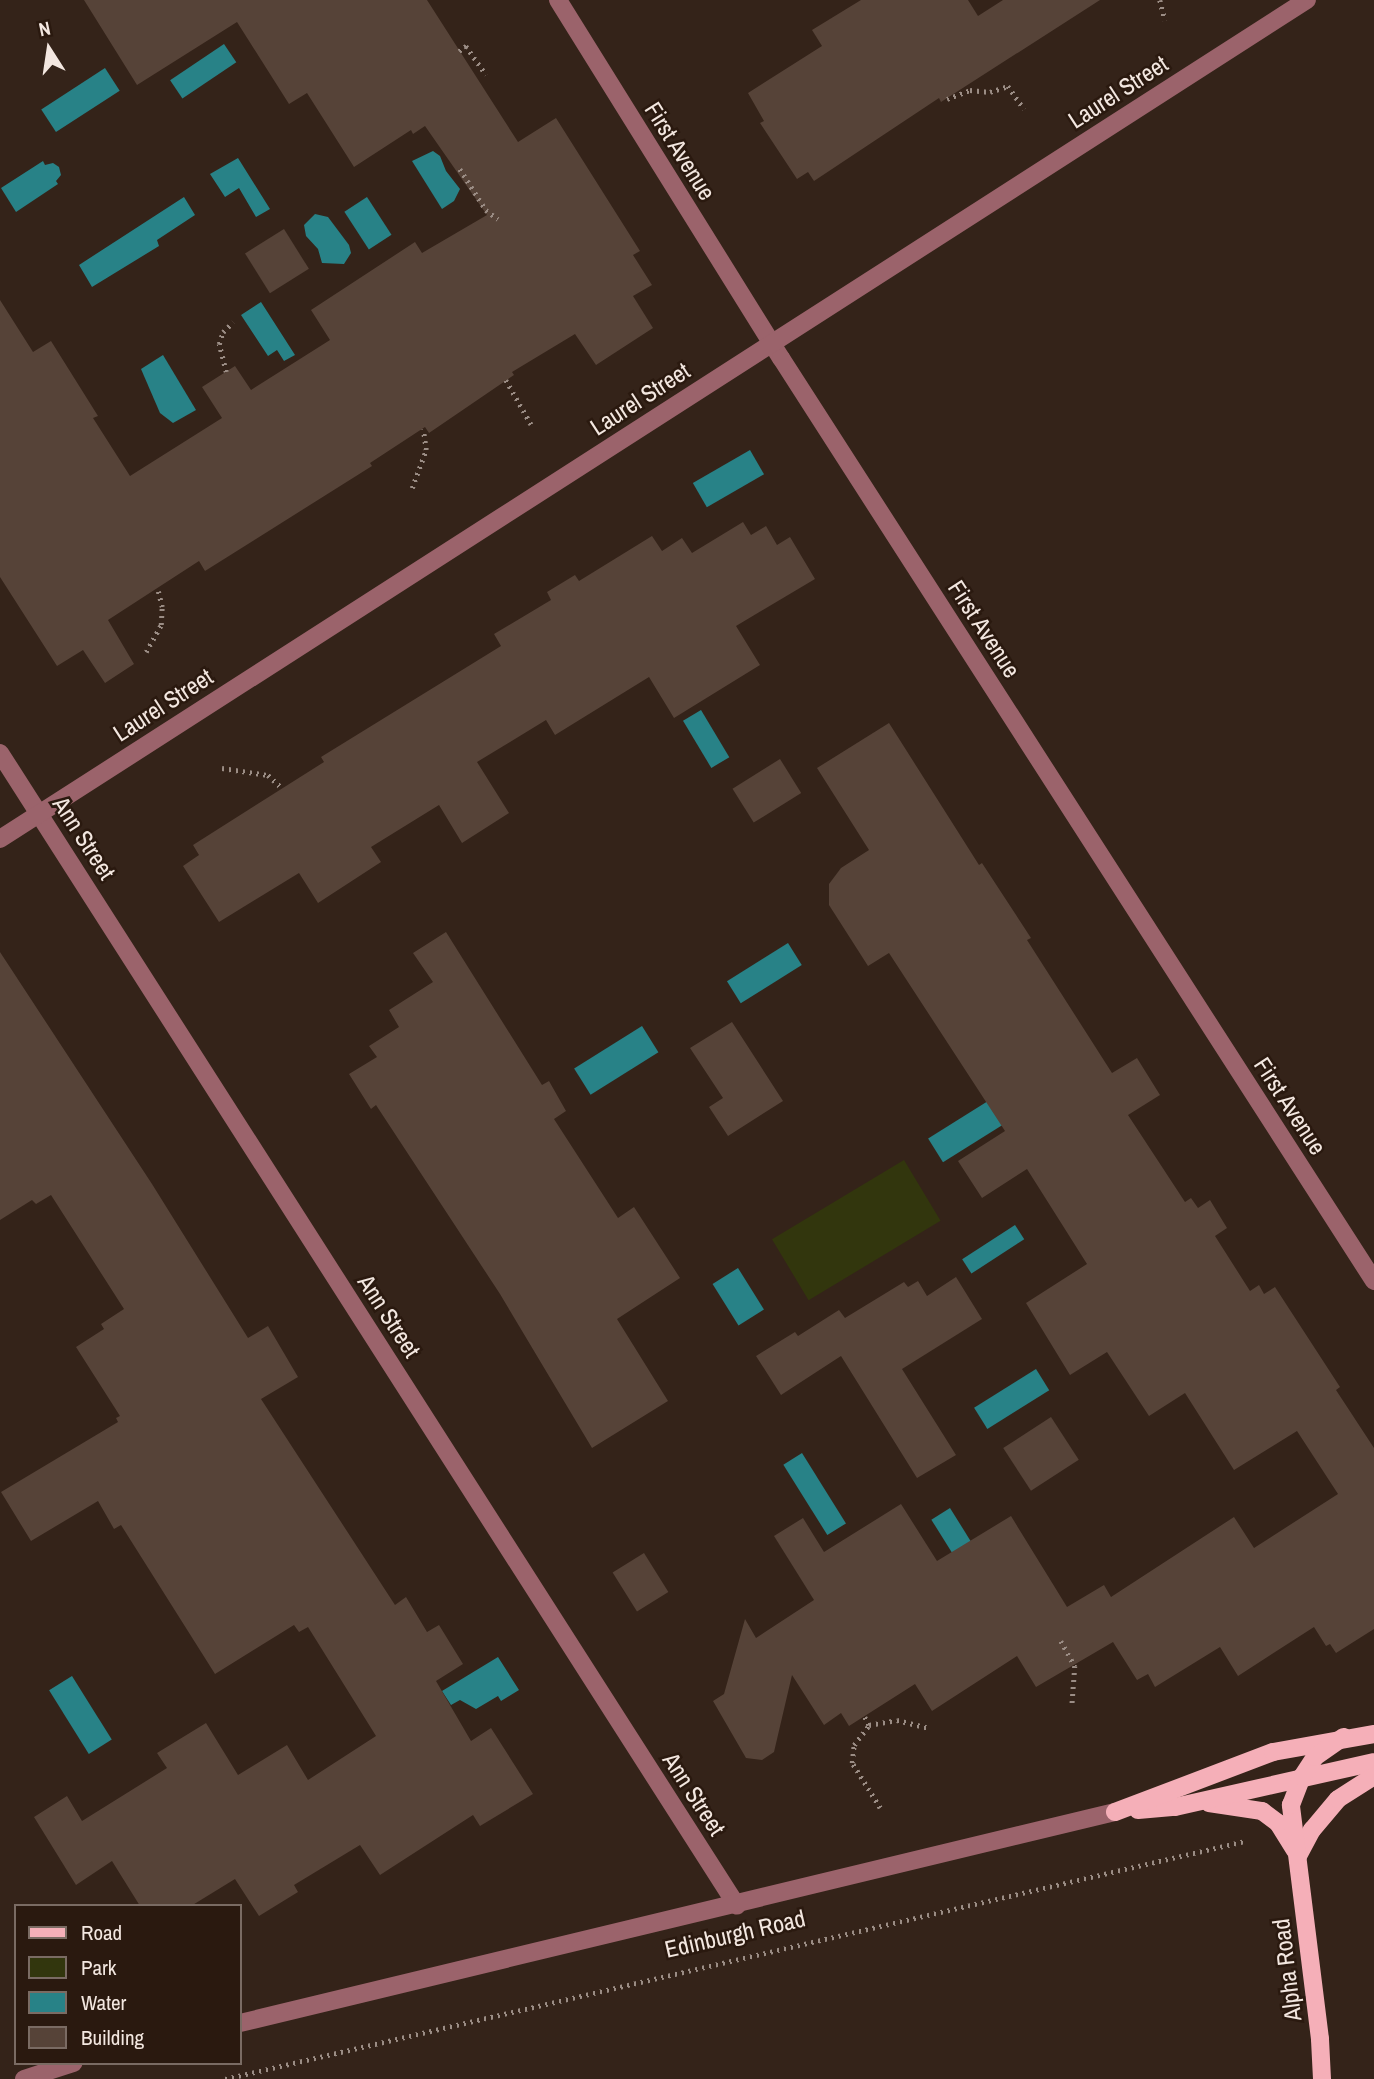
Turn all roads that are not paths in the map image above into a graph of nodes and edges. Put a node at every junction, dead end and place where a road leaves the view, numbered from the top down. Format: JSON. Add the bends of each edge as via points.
{"nodes":[{"id":1,"x":558,"y":0,"type":"edge"},
{"id":2,"x":1307,"y":0,"type":"edge"},
{"id":3,"x":771,"y":344,"type":"junction"},
{"id":4,"x":0,"y":753,"type":"edge"},
{"id":5,"x":39,"y":814,"type":"junction"},
{"id":6,"x":0,"y":839,"type":"edge"},
{"id":7,"x":1374,"y":1281,"type":"edge"},
{"id":8,"x":1374,"y":1734,"type":"edge"},
{"id":9,"x":1344,"y":1737,"type":"junction"},
{"id":10,"x":1374,"y":1762,"type":"edge"},
{"id":11,"x":1374,"y":1776,"type":"edge"},
{"id":12,"x":1302,"y":1777,"type":"junction"},
{"id":13,"x":1198,"y":1802,"type":"junction"},
{"id":14,"x":1115,"y":1812,"type":"junction"},
{"id":15,"x":1298,"y":1856,"type":"junction"},
{"id":16,"x":737,"y":1906,"type":"junction"},
{"id":17,"x":242,"y":2023,"type":"edge"},
{"id":18,"x":67,"y":2065,"type":"edge"},
{"id":19,"x":24,"y":2079,"type":"edge"},
{"id":20,"x":1322,"y":2079,"type":"edge"}],
"edges":[{"from":1,"to":3,"type":"street","name":"First Avenue"},
{"from":2,"to":3,"type":"street","name":"Laurel Street"},
{"from":3,"to":5,"type":"street","name":"Laurel Street"},
{"from":3,"to":7,"type":"street","name":"First Avenue"},
{"from":4,"to":5,"type":"street","name":"Ann Street"},
{"from":5,"to":6,"type":"street","name":"Laurel Street"},
{"from":5,"to":16,"type":"street","name":"Ann Street"},
{"from":8,"to":9,"type":"main road"},
{"from":9,"to":12,"type":"main road","via":[[1315,1757]]},
{"from":9,"to":14,"type":"main road","via":[[1273,1752]]},
{"from":10,"to":12,"type":"main road"},
{"from":11,"to":15,"type":"main road","via":[[1339,1799],[1312,1830]]},
{"from":12,"to":13,"type":"main road"},
{"from":12,"to":15,"type":"main road","name":"Alpha Road","via":[[1291,1805]]},
{"from":13,"to":14,"type":"main road"},
{"from":13,"to":15,"type":"main road","via":[[1262,1811],[1278,1823]]},
{"from":14,"to":16,"type":"street","name":"Edinburgh Road"},
{"from":15,"to":20,"type":"main road","name":"Alpha Road"},
{"from":16,"to":17,"type":"street","name":"Edinburgh Road"},
{"from":18,"to":19,"type":"street"}]}
